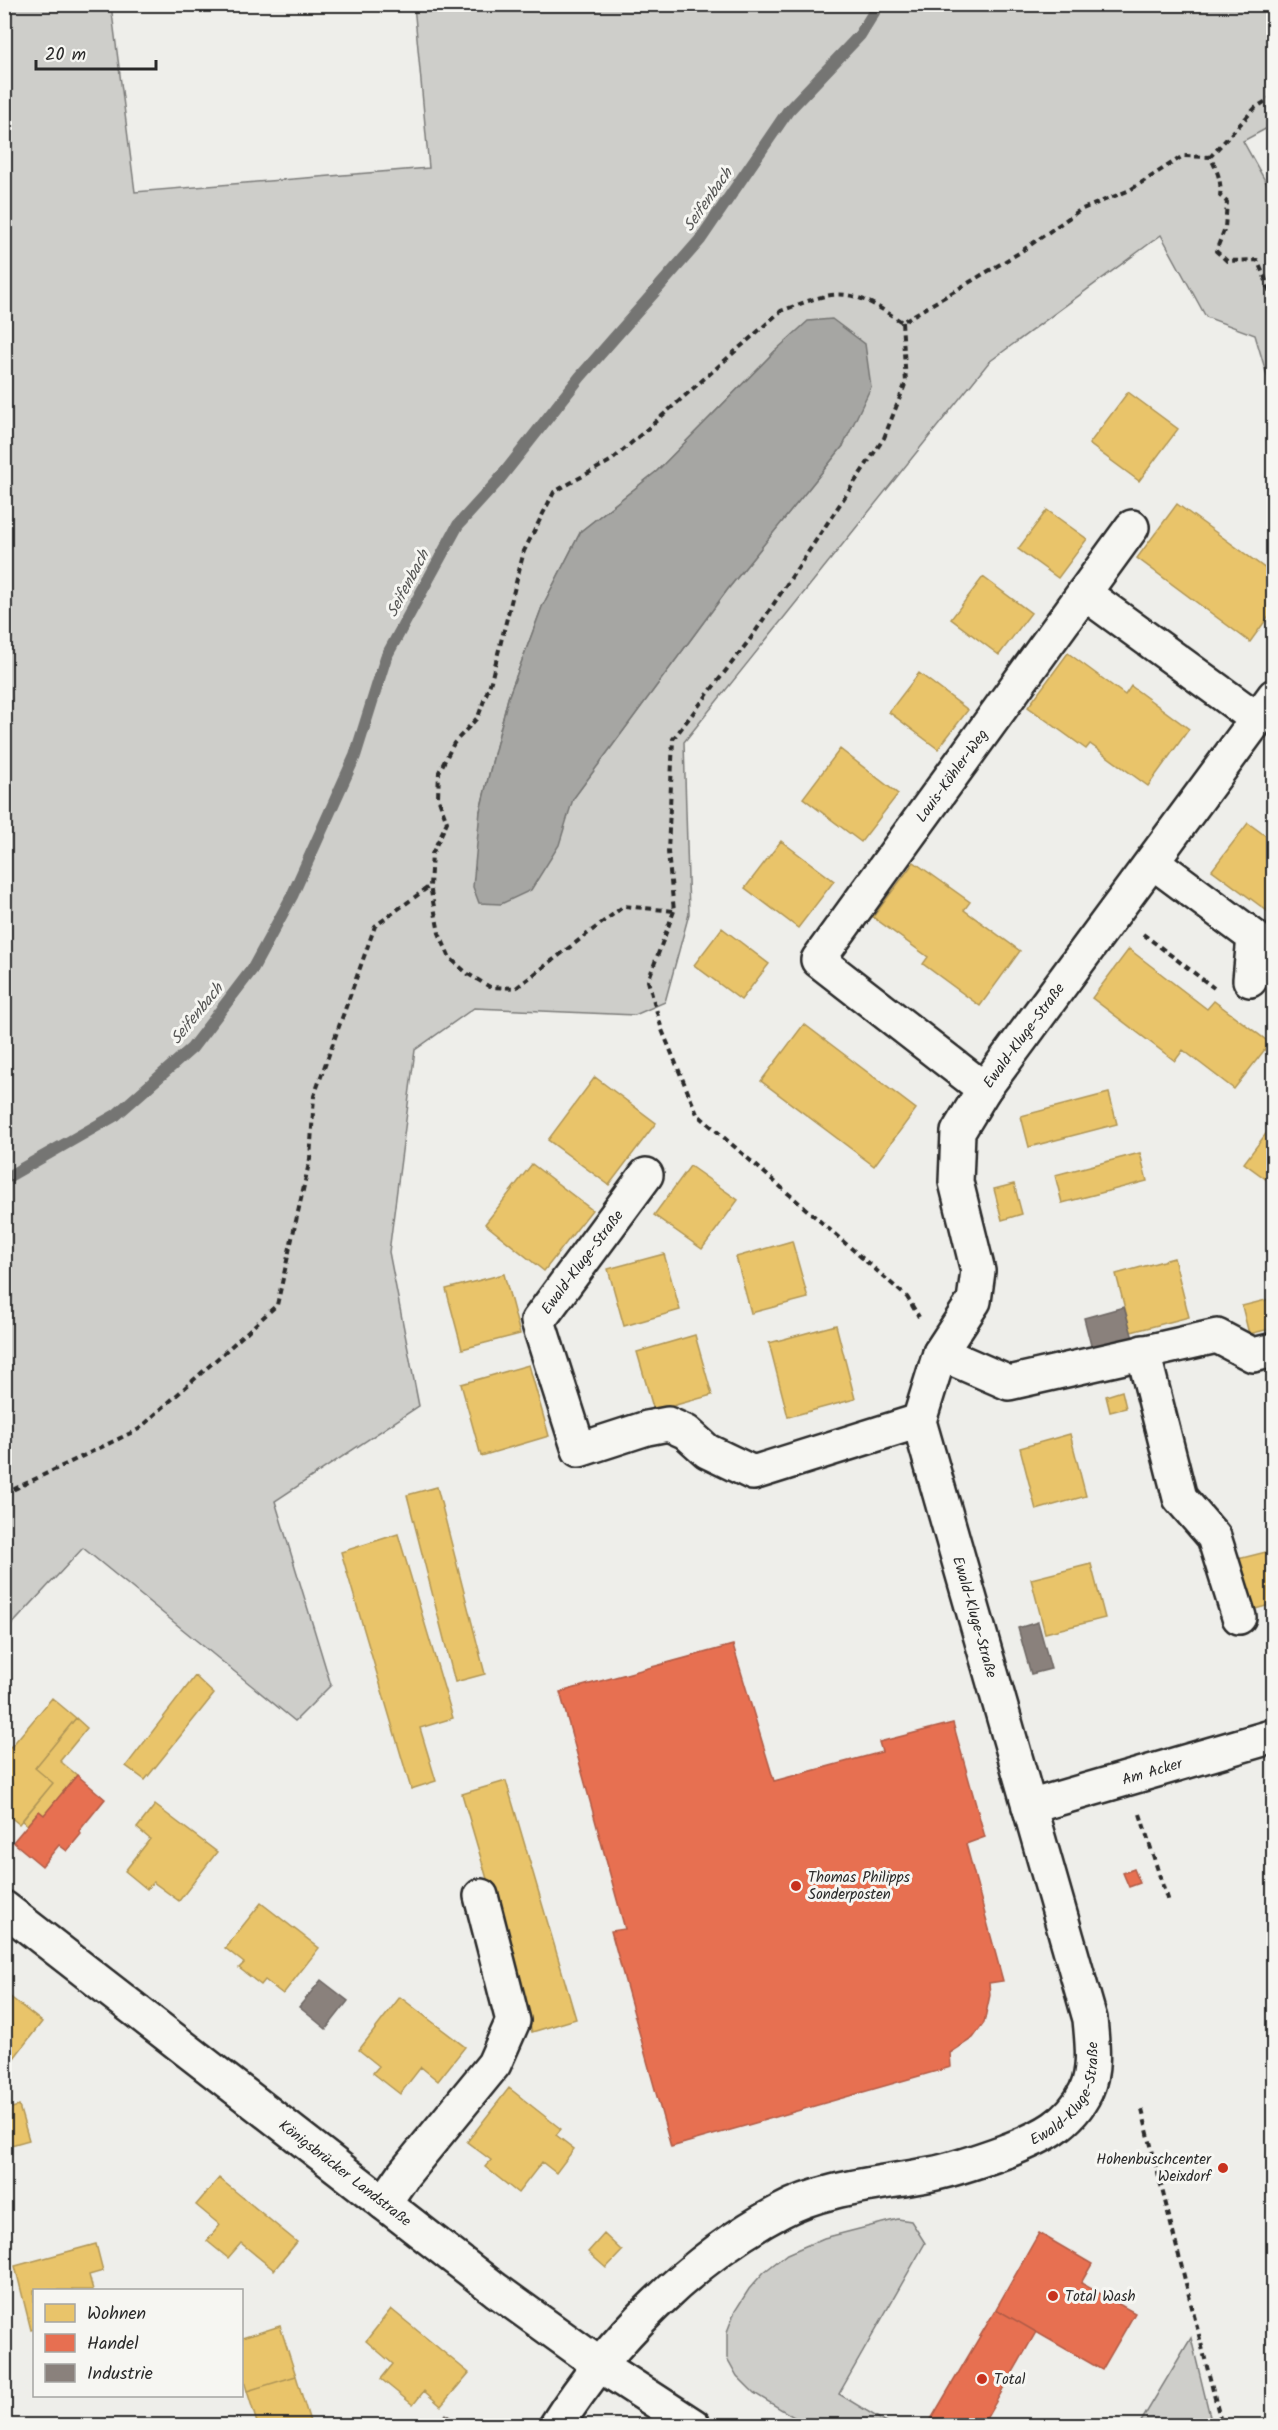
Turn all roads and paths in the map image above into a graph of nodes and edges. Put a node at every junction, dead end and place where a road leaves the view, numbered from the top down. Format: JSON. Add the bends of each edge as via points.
{"nodes":[{"id":1,"x":1274,"y":96,"type":"edge"},
{"id":2,"x":1210,"y":157,"type":"junction"},
{"id":3,"x":1274,"y":307,"type":"edge"},
{"id":4,"x":902,"y":322,"type":"junction"},
{"id":5,"x":1132,"y":527,"type":"dead end"},
{"id":6,"x":1084,"y":593,"type":"junction"},
{"id":7,"x":1265,"y":707,"type":"edge"},
{"id":8,"x":1153,"y":862,"type":"junction"},
{"id":9,"x":430,"y":886,"type":"junction"},
{"id":10,"x":674,"y":911,"type":"junction"},
{"id":11,"x":1115,"y":913,"type":"junction"},
{"id":12,"x":1250,"y":980,"type":"joint"},
{"id":13,"x":984,"y":1089,"type":"junction"},
{"id":14,"x":646,"y":1175,"type":"dead end"},
{"id":15,"x":1274,"y":1350,"type":"edge"},
{"id":16,"x":1143,"y":1352,"type":"junction"},
{"id":17,"x":940,"y":1353,"type":"junction"},
{"id":18,"x":919,"y":1421,"type":"junction"},
{"id":19,"x":4,"y":1494,"type":"edge"},
{"id":20,"x":1239,"y":1617,"type":"dead end"},
{"id":21,"x":1274,"y":1736,"type":"edge"},
{"id":22,"x":1128,"y":1778,"type":"junction"},
{"id":23,"x":1029,"y":1807,"type":"junction"},
{"id":24,"x":481,"y":1896,"type":"dead end"},
{"id":25,"x":1168,"y":1902,"type":"dead end"},
{"id":26,"x":4,"y":1908,"type":"edge"},
{"id":27,"x":1142,"y":2110,"type":"dead end"},
{"id":28,"x":384,"y":2203,"type":"junction"},
{"id":29,"x":600,"y":2365,"type":"junction"},
{"id":30,"x":556,"y":2426,"type":"edge"},
{"id":31,"x":694,"y":2426,"type":"edge"},
{"id":32,"x":1222,"y":2426,"type":"edge"}],
"edges":[{"from":1,"to":2,"type":"path","via":[[1255,108]]},
{"from":2,"to":3,"type":"path","via":[[1218,171],[1220,196],[1227,201],[1225,228],[1216,251],[1227,261],[1257,260]]},
{"from":2,"to":4,"type":"path","via":[[1183,156],[1130,190],[1080,210],[1018,253]]},
{"from":4,"to":9,"type":"path","via":[[846,295],[814,298],[781,311],[612,460],[554,492],[524,551],[478,717],[454,743],[439,772],[438,797],[447,822],[432,854]]},
{"from":4,"to":10,"type":"path","via":[[906,382],[884,438],[751,638],[673,739],[668,852]]},
{"from":5,"to":6,"type":"street"},
{"from":6,"to":7,"type":"street"},
{"from":6,"to":13,"type":"street","name":"Louis-Köhler-Weg","via":[[818,960]]},
{"from":7,"to":8,"type":"street","name":"Ewald-Kluge-Straße"},
{"from":8,"to":11,"type":"street","name":"Ewald-Kluge-Straße"},
{"from":8,"to":12,"type":"street","via":[[1254,937]]},
{"from":9,"to":10,"type":"path","via":[[439,933],[450,958],[490,987],[516,988],[624,906]]},
{"from":9,"to":19,"type":"path","via":[[375,926],[314,1096],[310,1159],[277,1305],[139,1429]]},
{"from":10,"to":17,"type":"path","via":[[648,981],[662,1030],[697,1114],[907,1297]]},
{"from":11,"to":12,"type":"path","via":[[1214,988]]},
{"from":11,"to":13,"type":"street","name":"Ewald-Kluge-Straße"},
{"from":13,"to":17,"type":"street","name":"Ewald-Kluge-Straße","via":[[958,1132],[956,1182],[978,1271],[974,1301]]},
{"from":14,"to":18,"type":"street","name":"Ewald-Kluge-Straße","via":[[538,1321],[579,1450],[668,1424],[686,1432],[707,1451],[753,1473]]},
{"from":15,"to":16,"type":"street","via":[[1253,1354],[1217,1335]]},
{"from":16,"to":17,"type":"street","via":[[1009,1383]]},
{"from":16,"to":20,"type":"street","via":[[1180,1498],[1214,1537]]},
{"from":17,"to":18,"type":"street","name":"Ewald-Kluge-Straße"},
{"from":18,"to":23,"type":"street","name":"Ewald-Kluge-Straße"},
{"from":21,"to":22,"type":"street","name":"Am Acker"},
{"from":22,"to":23,"type":"street","name":"Am Acker"},
{"from":22,"to":25,"type":"path"},
{"from":23,"to":29,"type":"street","name":"Ewald-Kluge-Straße","via":[[1090,2019],[1093,2055],[1087,2089],[1065,2121],[1033,2140],[987,2158],[934,2173],[816,2196],[783,2209],[736,2236],[662,2297]]},
{"from":24,"to":28,"type":"street","via":[[513,2021],[494,2064]]},
{"from":26,"to":28,"type":"street","name":"Königsbrücker Landstraße"},
{"from":27,"to":32,"type":"path"},
{"from":28,"to":29,"type":"street","name":"Königsbrücker Landstraße"},
{"from":29,"to":30,"type":"street","name":"Ewald-Kluge-Straße"},
{"from":29,"to":31,"type":"street","name":"Königsbrücker Landstraße"}]}
